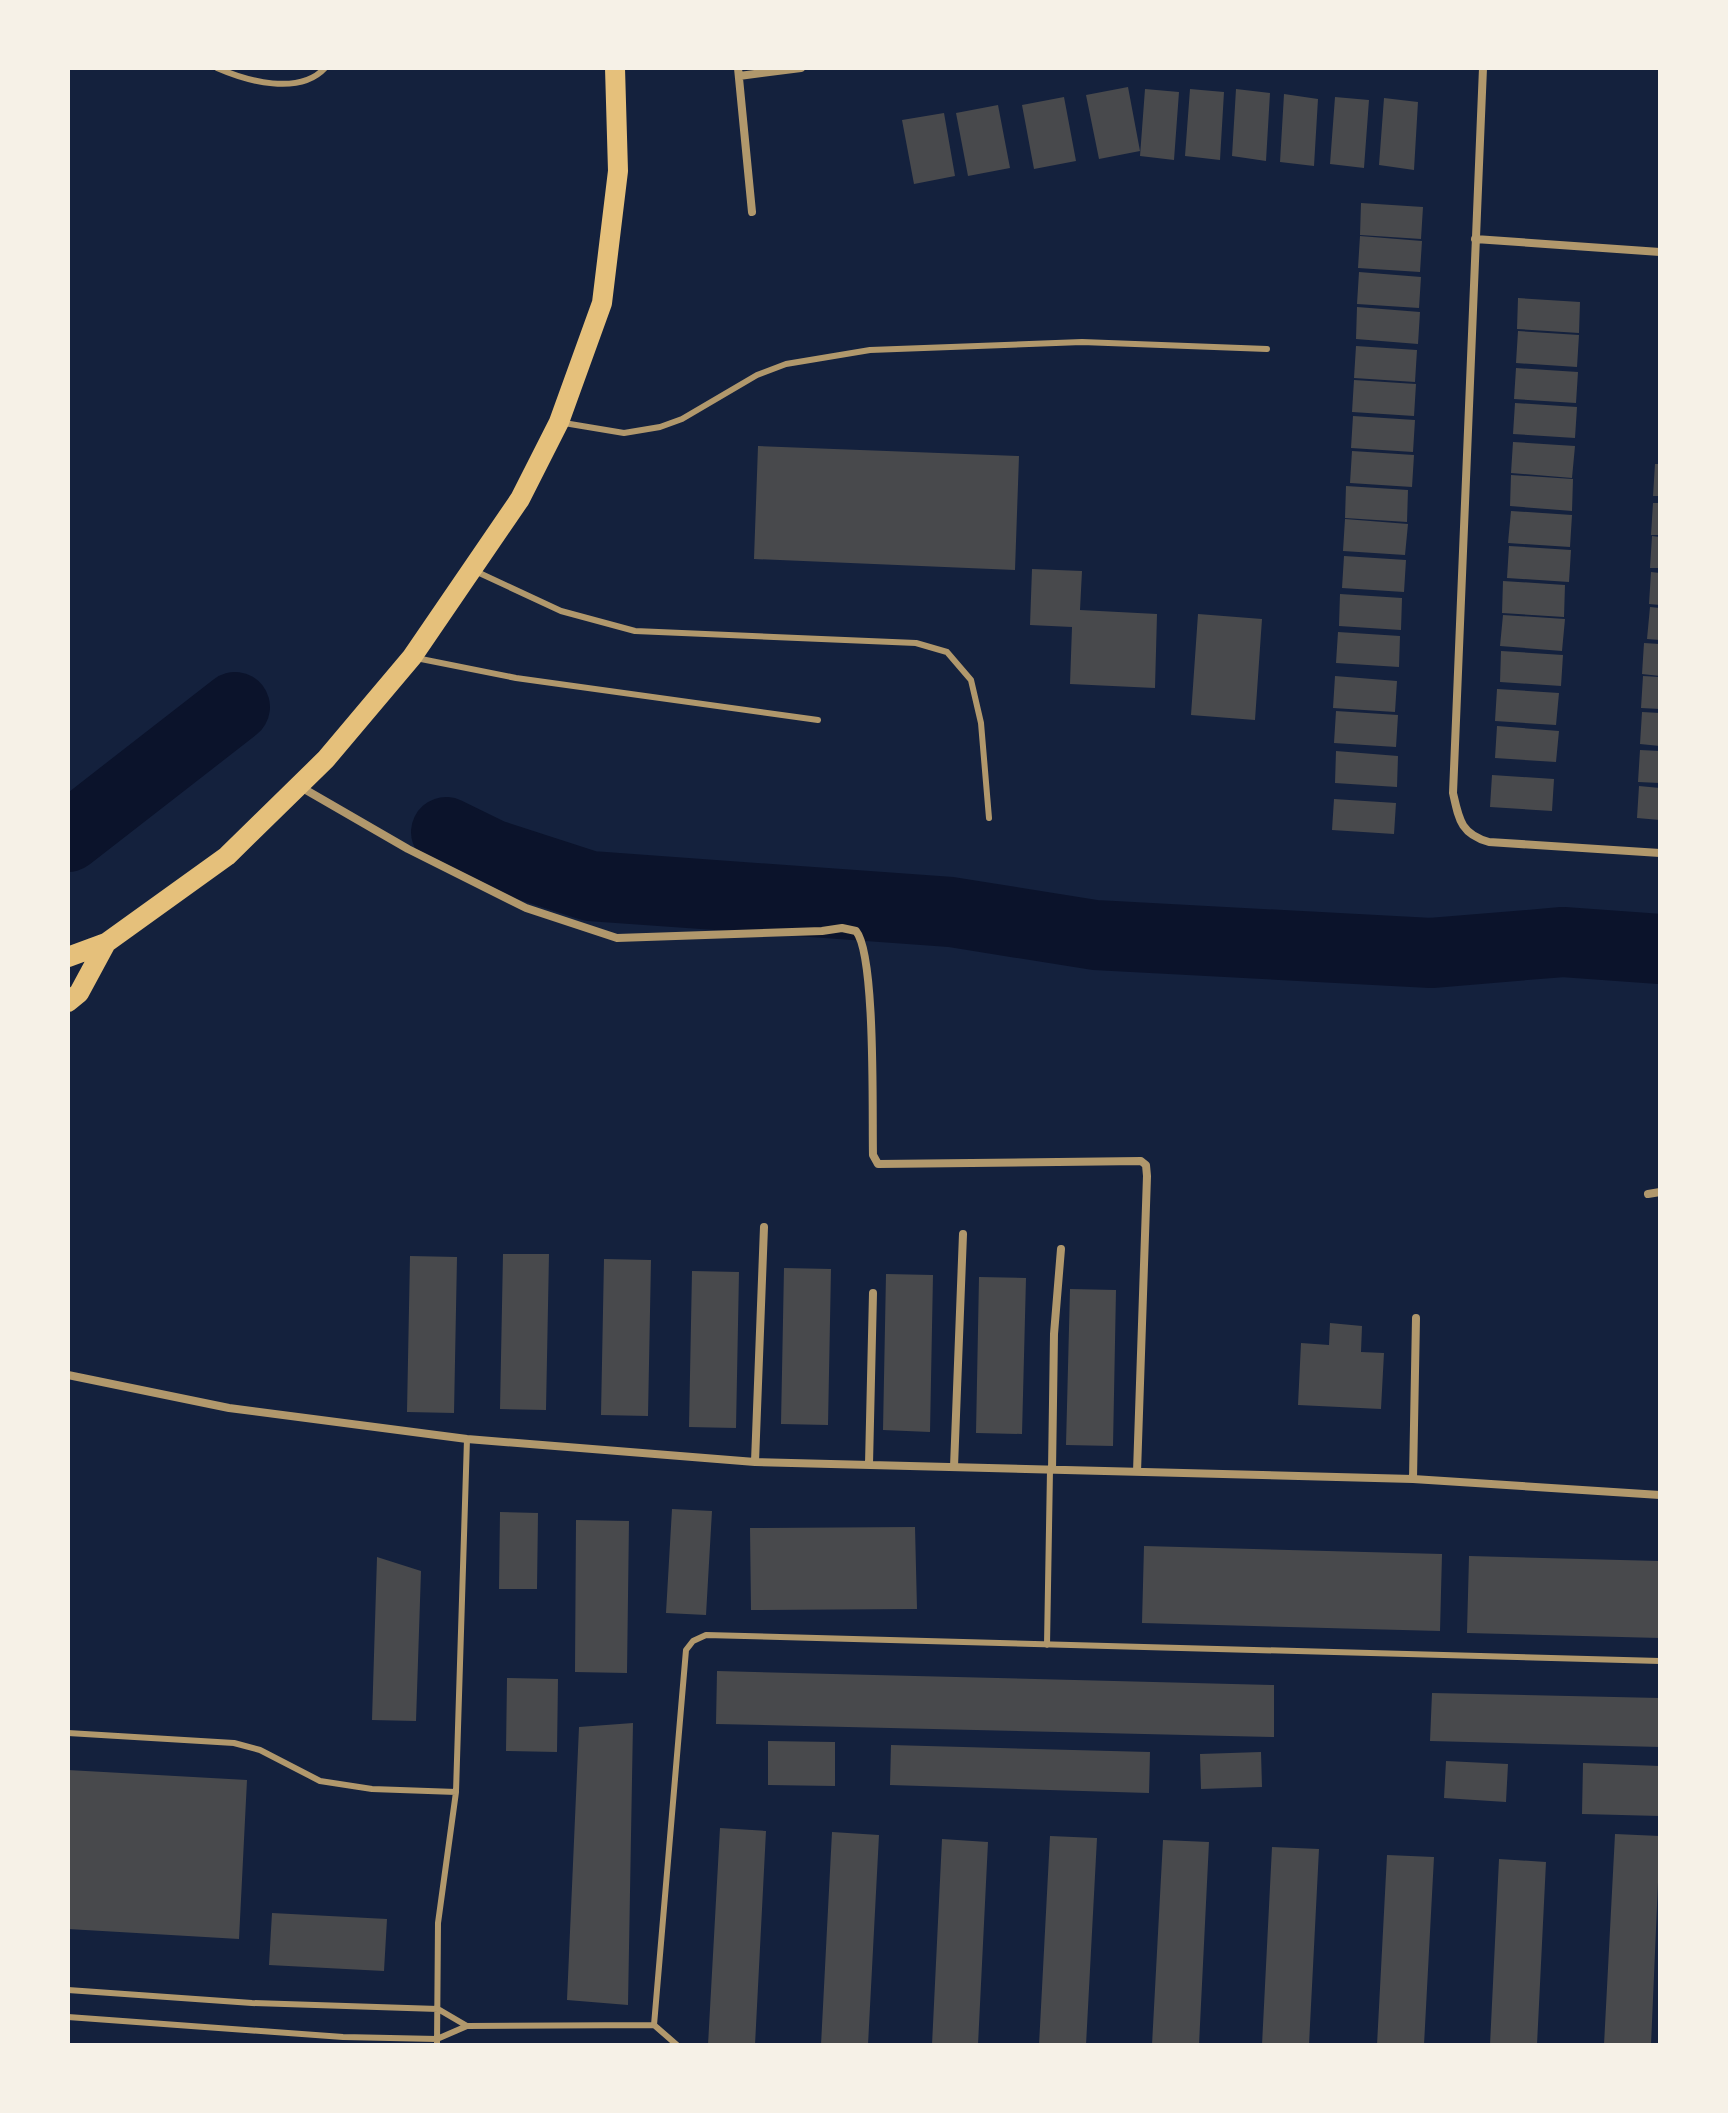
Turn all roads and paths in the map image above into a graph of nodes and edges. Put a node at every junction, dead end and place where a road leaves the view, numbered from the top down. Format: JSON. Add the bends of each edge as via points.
{"nodes":[{"id":1,"x":217,"y":68,"type":"edge"},
{"id":2,"x":325,"y":68,"type":"edge"},
{"id":3,"x":615,"y":68,"type":"edge"},
{"id":4,"x":801,"y":68,"type":"edge"},
{"id":5,"x":1483,"y":68,"type":"edge"},
{"id":6,"x":738,"y":72,"type":"edge"},
{"id":7,"x":752,"y":212,"type":"dead end"},
{"id":8,"x":1475,"y":239,"type":"junction"},
{"id":9,"x":1660,"y":252,"type":"edge"},
{"id":10,"x":1267,"y":349,"type":"dead end"},
{"id":11,"x":559,"y":422,"type":"junction"},
{"id":12,"x":473,"y":570,"type":"junction"},
{"id":13,"x":412,"y":657,"type":"junction"},
{"id":14,"x":818,"y":720,"type":"dead end"},
{"id":15,"x":298,"y":786,"type":"junction"},
{"id":16,"x":989,"y":818,"type":"dead end"},
{"id":17,"x":1660,"y":853,"type":"edge"},
{"id":18,"x":106,"y":943,"type":"junction"},
{"id":19,"x":68,"y":957,"type":"edge"},
{"id":20,"x":68,"y":1002,"type":"edge"},
{"id":21,"x":1660,"y":1192,"type":"edge"},
{"id":22,"x":1648,"y":1194,"type":"dead end"},
{"id":23,"x":764,"y":1227,"type":"dead end"},
{"id":24,"x":963,"y":1234,"type":"dead end"},
{"id":25,"x":1061,"y":1249,"type":"dead end"},
{"id":26,"x":873,"y":1293,"type":"dead end"},
{"id":27,"x":1416,"y":1318,"type":"dead end"},
{"id":28,"x":68,"y":1375,"type":"edge"},
{"id":29,"x":467,"y":1439,"type":"junction"},
{"id":30,"x":755,"y":1462,"type":"junction"},
{"id":31,"x":869,"y":1464,"type":"junction"},
{"id":32,"x":954,"y":1467,"type":"junction"},
{"id":33,"x":1051,"y":1470,"type":"junction"},
{"id":34,"x":1137,"y":1472,"type":"junction"},
{"id":35,"x":1413,"y":1479,"type":"junction"},
{"id":36,"x":1660,"y":1495,"type":"edge"},
{"id":37,"x":1047,"y":1645,"type":"junction"},
{"id":38,"x":1660,"y":1661,"type":"edge"},
{"id":39,"x":68,"y":1733,"type":"edge"},
{"id":40,"x":456,"y":1792,"type":"junction"},
{"id":41,"x":68,"y":1990,"type":"edge"},
{"id":42,"x":438,"y":2009,"type":"junction"},
{"id":43,"x":68,"y":2017,"type":"edge"},
{"id":44,"x":654,"y":2025,"type":"junction"},
{"id":45,"x":467,"y":2026,"type":"junction"},
{"id":46,"x":437,"y":2042,"type":"edge"},
{"id":47,"x":677,"y":2045,"type":"edge"}],
"edges":[{"from":1,"to":2,"type":"lane","via":[[242,79],[285,84],[317,76]]},
{"from":3,"to":11,"type":"main road","via":[[618,171],[602,303]]},
{"from":4,"to":6,"type":"street"},
{"from":5,"to":8,"type":"street"},
{"from":6,"to":7,"type":"street"},
{"from":8,"to":9,"type":"street"},
{"from":8,"to":17,"type":"street","via":[[1453,793],[1459,819],[1472,837],[1489,842]]},
{"from":10,"to":11,"type":"lane","via":[[1082,342],[870,350],[786,364],[660,427],[624,433]]},
{"from":11,"to":12,"type":"main road","via":[[520,499]]},
{"from":12,"to":13,"type":"main road"},
{"from":12,"to":16,"type":"lane","via":[[561,611],[635,631],[916,643],[947,652],[971,680],[981,723]]},
{"from":13,"to":14,"type":"lane","via":[[516,678]]},
{"from":13,"to":15,"type":"main road"},
{"from":15,"to":18,"type":"main road","via":[[227,856]]},
{"from":15,"to":34,"type":"street","via":[[526,908],[617,938],[856,931],[871,1003],[873,1155],[878,1164],[1146,1165]]},
{"from":18,"to":19,"type":"main road"},
{"from":18,"to":20,"type":"main road","via":[[79,993]]},
{"from":21,"to":22,"type":"street"},
{"from":23,"to":30,"type":"street"},
{"from":24,"to":32,"type":"street"},
{"from":25,"to":33,"type":"street"},
{"from":26,"to":31,"type":"street"},
{"from":27,"to":35,"type":"street"},
{"from":28,"to":29,"type":"street","via":[[229,1408]]},
{"from":29,"to":30,"type":"street"},
{"from":29,"to":40,"type":"lane"},
{"from":30,"to":31,"type":"street"},
{"from":31,"to":32,"type":"street"},
{"from":32,"to":33,"type":"street"},
{"from":33,"to":34,"type":"street"},
{"from":33,"to":37,"type":"lane"},
{"from":34,"to":35,"type":"street"},
{"from":35,"to":36,"type":"street"},
{"from":37,"to":38,"type":"lane"},
{"from":37,"to":44,"type":"lane","via":[[706,1635],[693,1641],[686,1650]]},
{"from":39,"to":40,"type":"lane","via":[[234,1743],[260,1750],[320,1781]]},
{"from":40,"to":42,"type":"lane","via":[[438,1923]]},
{"from":41,"to":42,"type":"lane"},
{"from":42,"to":45,"type":"lane"},
{"from":42,"to":46,"type":"lane"},
{"from":43,"to":46,"type":"lane"},
{"from":44,"to":45,"type":"lane"},
{"from":44,"to":47,"type":"lane"},
{"from":45,"to":46,"type":"lane"}]}
